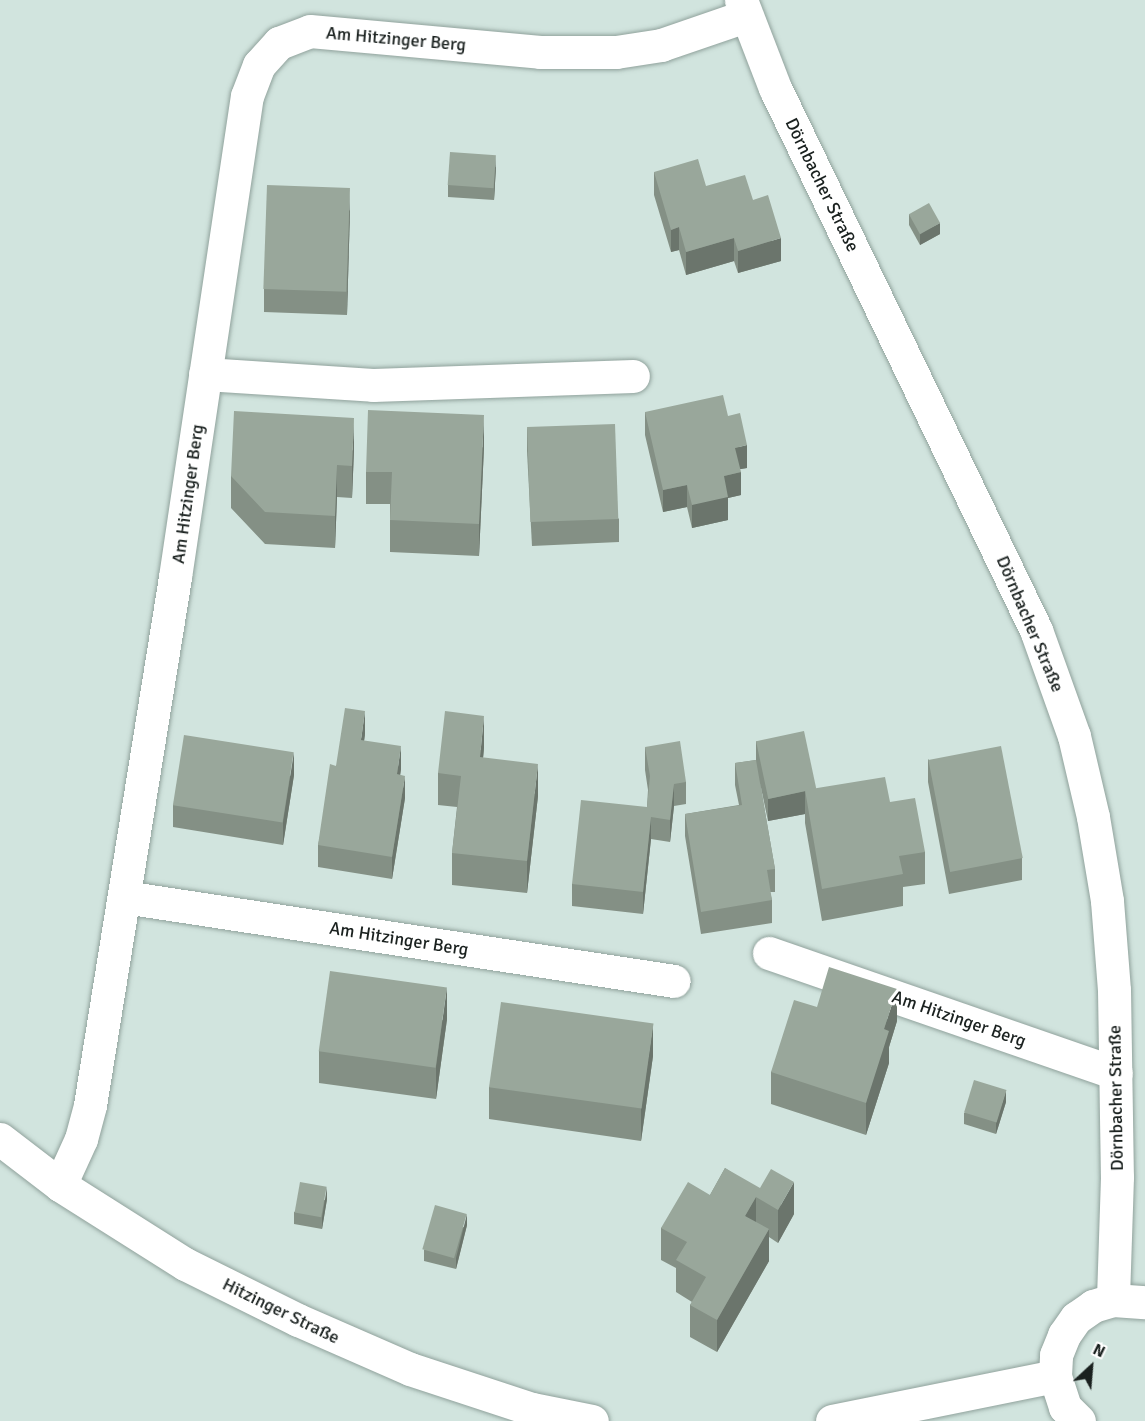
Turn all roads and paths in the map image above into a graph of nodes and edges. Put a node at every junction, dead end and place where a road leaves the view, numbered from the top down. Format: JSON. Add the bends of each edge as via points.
{"nodes":[{"id":1,"x":743,"y":8,"type":"edge"},
{"id":2,"x":205,"y":374,"type":"junction"},
{"id":3,"x":633,"y":376,"type":"dead end"},
{"id":4,"x":124,"y":897,"type":"junction"},
{"id":5,"x":769,"y":953,"type":"dead end"},
{"id":6,"x":674,"y":981,"type":"dead end"},
{"id":7,"x":1116,"y":1073,"type":"junction"},
{"id":8,"x":0,"y":1139,"type":"edge"},
{"id":9,"x":60,"y":1185,"type":"junction"},
{"id":10,"x":1129,"y":1301,"type":"edge"},
{"id":11,"x":1055,"y":1376,"type":"junction"},
{"id":12,"x":592,"y":1421,"type":"edge"},
{"id":13,"x":832,"y":1421,"type":"edge"},
{"id":14,"x":1079,"y":1421,"type":"edge"}],
"edges":[{"from":1,"to":2,"type":"street","name":"Am Hitzinger Berg","via":[[661,45],[616,52],[540,52],[310,31],[279,43],[259,65],[247,96]]},
{"from":1,"to":7,"type":"street","name":"Dörnbacher Straße","via":[[775,88],[1036,630],[1074,736],[1107,901]]},
{"from":2,"to":3,"type":"street","via":[[373,385]]},
{"from":2,"to":4,"type":"street","name":"Am Hitzinger Berg"},
{"from":4,"to":6,"type":"street","name":"Am Hitzinger Berg"},
{"from":4,"to":9,"type":"street","name":"Am Hitzinger Berg","via":[[90,1105],[81,1139]]},
{"from":5,"to":7,"type":"street","name":"Am Hitzinger Berg"},
{"from":7,"to":10,"type":"street","name":"Dörnbacher Straße"},
{"from":8,"to":9,"type":"street","name":"Hitzinger Straße"},
{"from":9,"to":12,"type":"street","name":"Hitzinger Straße","via":[[185,1264],[298,1320],[410,1369],[532,1409]]},
{"from":10,"to":11,"type":"street","via":[[1076,1318],[1056,1355]]},
{"from":11,"to":13,"type":"street"},
{"from":11,"to":14,"type":"street","via":[[1065,1407]]}]}
